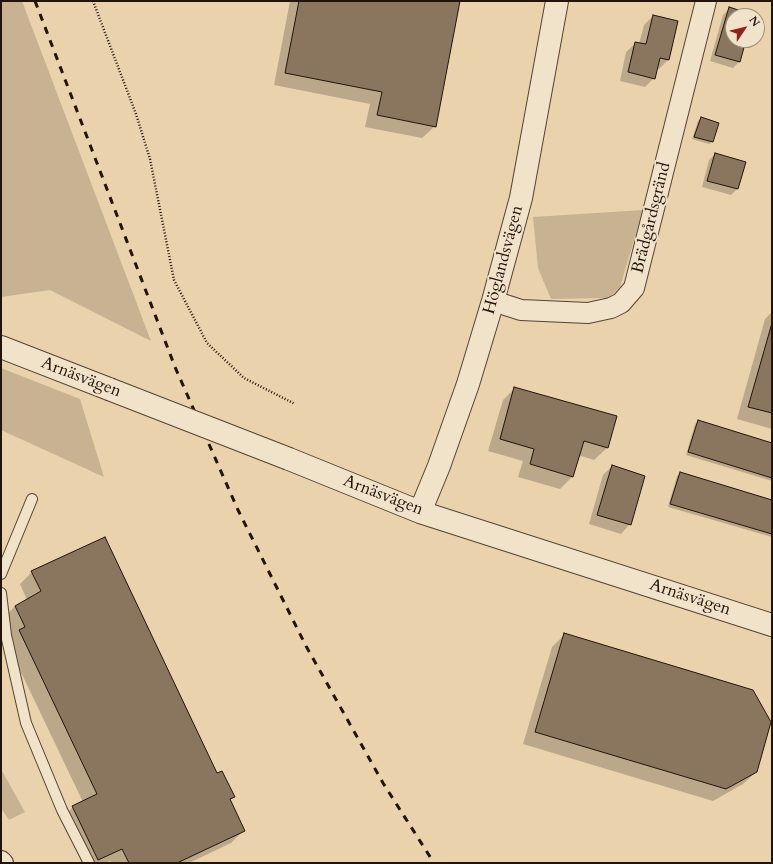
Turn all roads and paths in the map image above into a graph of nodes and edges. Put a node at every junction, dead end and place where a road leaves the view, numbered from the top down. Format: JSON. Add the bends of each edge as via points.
{"nodes":[{"id":1,"x":93,"y":1,"type":"edge"},
{"id":2,"x":557,"y":1,"type":"edge"},
{"id":3,"x":706,"y":1,"type":"edge"},
{"id":4,"x":493,"y":301,"type":"junction"},
{"id":5,"x":1,"y":347,"type":"edge"},
{"id":6,"x":295,"y":404,"type":"dead end"},
{"id":7,"x":32,"y":499,"type":"dead end"},
{"id":8,"x":420,"y":512,"type":"junction"},
{"id":9,"x":1,"y":574,"type":"edge"},
{"id":10,"x":1,"y":593,"type":"edge"},
{"id":11,"x":772,"y":625,"type":"edge"},
{"id":12,"x":89,"y":863,"type":"edge"}],
"edges":[{"from":1,"to":6,"type":"path","via":[[136,114],[150,159],[174,280],[207,343],[244,378]]},
{"from":2,"to":4,"type":"street","name":"Höglandsvägen","via":[[521,198]]},
{"from":3,"to":4,"type":"street","name":"Brädgårdsgränd","via":[[634,288],[621,302],[611,308],[588,313],[521,310]]},
{"from":4,"to":8,"type":"street","name":"Höglandsvägen","via":[[468,384]]},
{"from":5,"to":8,"type":"street","name":"Arnäsvägen","bridge":true},
{"from":7,"to":9,"type":"lane"},
{"from":8,"to":11,"type":"street","name":"Arnäsvägen"},
{"from":10,"to":12,"type":"lane","via":[[6,635],[26,724],[62,810]]}]}
